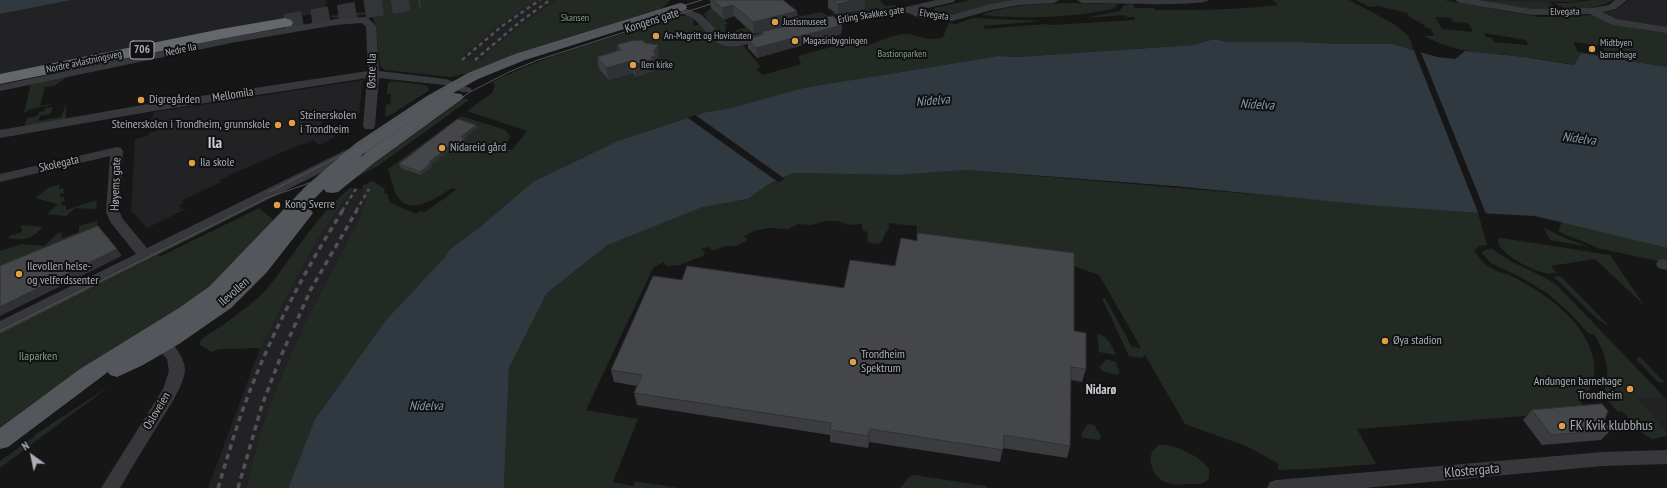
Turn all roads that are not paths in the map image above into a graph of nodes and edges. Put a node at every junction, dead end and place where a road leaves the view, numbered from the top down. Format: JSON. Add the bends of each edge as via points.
{"nodes":[{"id":1,"x":950,"y":0,"type":"edge"},
{"id":2,"x":1054,"y":0,"type":"edge"},
{"id":3,"x":1082,"y":0,"type":"edge"},
{"id":4,"x":1204,"y":0,"type":"edge"},
{"id":5,"x":1460,"y":0,"type":"edge"},
{"id":6,"x":1622,"y":0,"type":"edge"},
{"id":7,"x":680,"y":6,"type":"edge"},
{"id":8,"x":909,"y":9,"type":"junction"},
{"id":9,"x":1592,"y":11,"type":"junction"},
{"id":10,"x":364,"y":20,"type":"joint"},
{"id":11,"x":285,"y":23,"type":"tunnel mouth"},
{"id":12,"x":809,"y":25,"type":"edge"},
{"id":13,"x":1667,"y":30,"type":"edge"},
{"id":14,"x":773,"y":34,"type":"edge"},
{"id":15,"x":373,"y":74,"type":"junction"},
{"id":16,"x":0,"y":79,"type":"edge"},
{"id":17,"x":0,"y":88,"type":"edge"},
{"id":18,"x":461,"y":88,"type":"junction"},
{"id":19,"x":375,"y":130,"type":"junction"},
{"id":20,"x":0,"y":134,"type":"edge"},
{"id":21,"x":118,"y":151,"type":"joint"},
{"id":22,"x":365,"y":153,"type":"junction"},
{"id":23,"x":332,"y":173,"type":"junction"},
{"id":24,"x":0,"y":178,"type":"edge"},
{"id":25,"x":256,"y":200,"type":"junction"},
{"id":26,"x":146,"y":255,"type":"junction"},
{"id":27,"x":0,"y":328,"type":"edge"},
{"id":28,"x":158,"y":339,"type":"junction"},
{"id":29,"x":0,"y":440,"type":"edge"},
{"id":30,"x":1666,"y":458,"type":"edge"},
{"id":31,"x":1364,"y":485,"type":"edge"},
{"id":32,"x":110,"y":488,"type":"edge"},
{"id":33,"x":1276,"y":488,"type":"edge"}],
"edges":[{"from":1,"to":8,"type":"street","name":"Erling Skakkes gate"},
{"from":2,"to":8,"type":"street","name":"Elvegata","via":[[1019,2],[952,18],[920,15]]},
{"from":3,"to":4,"type":"street"},
{"from":5,"to":9,"type":"street","name":"Elvegata","via":[[1532,12]]},
{"from":6,"to":9,"type":"street","via":[[1612,7]]},
{"from":7,"to":14,"type":"street","via":[[698,17],[726,43]]},
{"from":7,"to":18,"type":"main road","name":"Kongens gate","via":[[520,57]]},
{"from":8,"to":12,"type":"street","name":"Erling Skakkes gate"},
{"from":9,"to":13,"type":"street","name":"Elvegata","via":[[1613,22]]},
{"from":10,"to":15,"type":"street","name":"Østre Ila","via":[[371,26]]},
{"from":10,"to":17,"type":"street","name":"Nedre Ila","via":[[336,22],[231,40]]},
{"from":11,"to":16,"type":"highway","name":"Nordre avlastningsveg","number":"706"},
{"from":15,"to":18,"type":"street","name":"Mellomila","via":[[417,78]]},
{"from":15,"to":19,"type":"street","name":"Østre Ila"},
{"from":15,"to":20,"type":"street","name":"Mellomila","via":[[154,106]]},
{"from":18,"to":19,"type":"main road","name":"Kongens gate","via":[[432,99]]},
{"from":18,"to":22,"type":"main road","name":"Kongens gate"},
{"from":19,"to":22,"type":"main road","name":"Ilevollen"},
{"from":21,"to":24,"type":"street","name":"Skolegata"},
{"from":21,"to":26,"type":"street","name":"Høyems gate","via":[[113,212],[116,220]]},
{"from":22,"to":23,"type":"main road","name":"Ilevollen"},
{"from":22,"to":25,"type":"street","name":"Ilevollen"},
{"from":22,"to":28,"type":"main road","name":"Ilevollen","via":[[302,215],[240,289],[201,319]]},
{"from":23,"to":25,"type":"street","name":"Ilevollen"},
{"from":23,"to":28,"type":"main road","name":"Ilevollen","via":[[312,190],[217,291]]},
{"from":25,"to":26,"type":"street","name":"Ilevollen"},
{"from":26,"to":27,"type":"street","name":"Ilevollen"},
{"from":28,"to":29,"type":"main road","name":"Ilevollen","via":[[39,411]]},
{"from":28,"to":32,"type":"street","name":"Osloveien","via":[[173,355],[177,371],[170,391]]},
{"from":30,"to":31,"type":"street","name":"Klostergata","via":[[1603,459]]},
{"from":31,"to":33,"type":"street","name":"Klostergata"}]}
